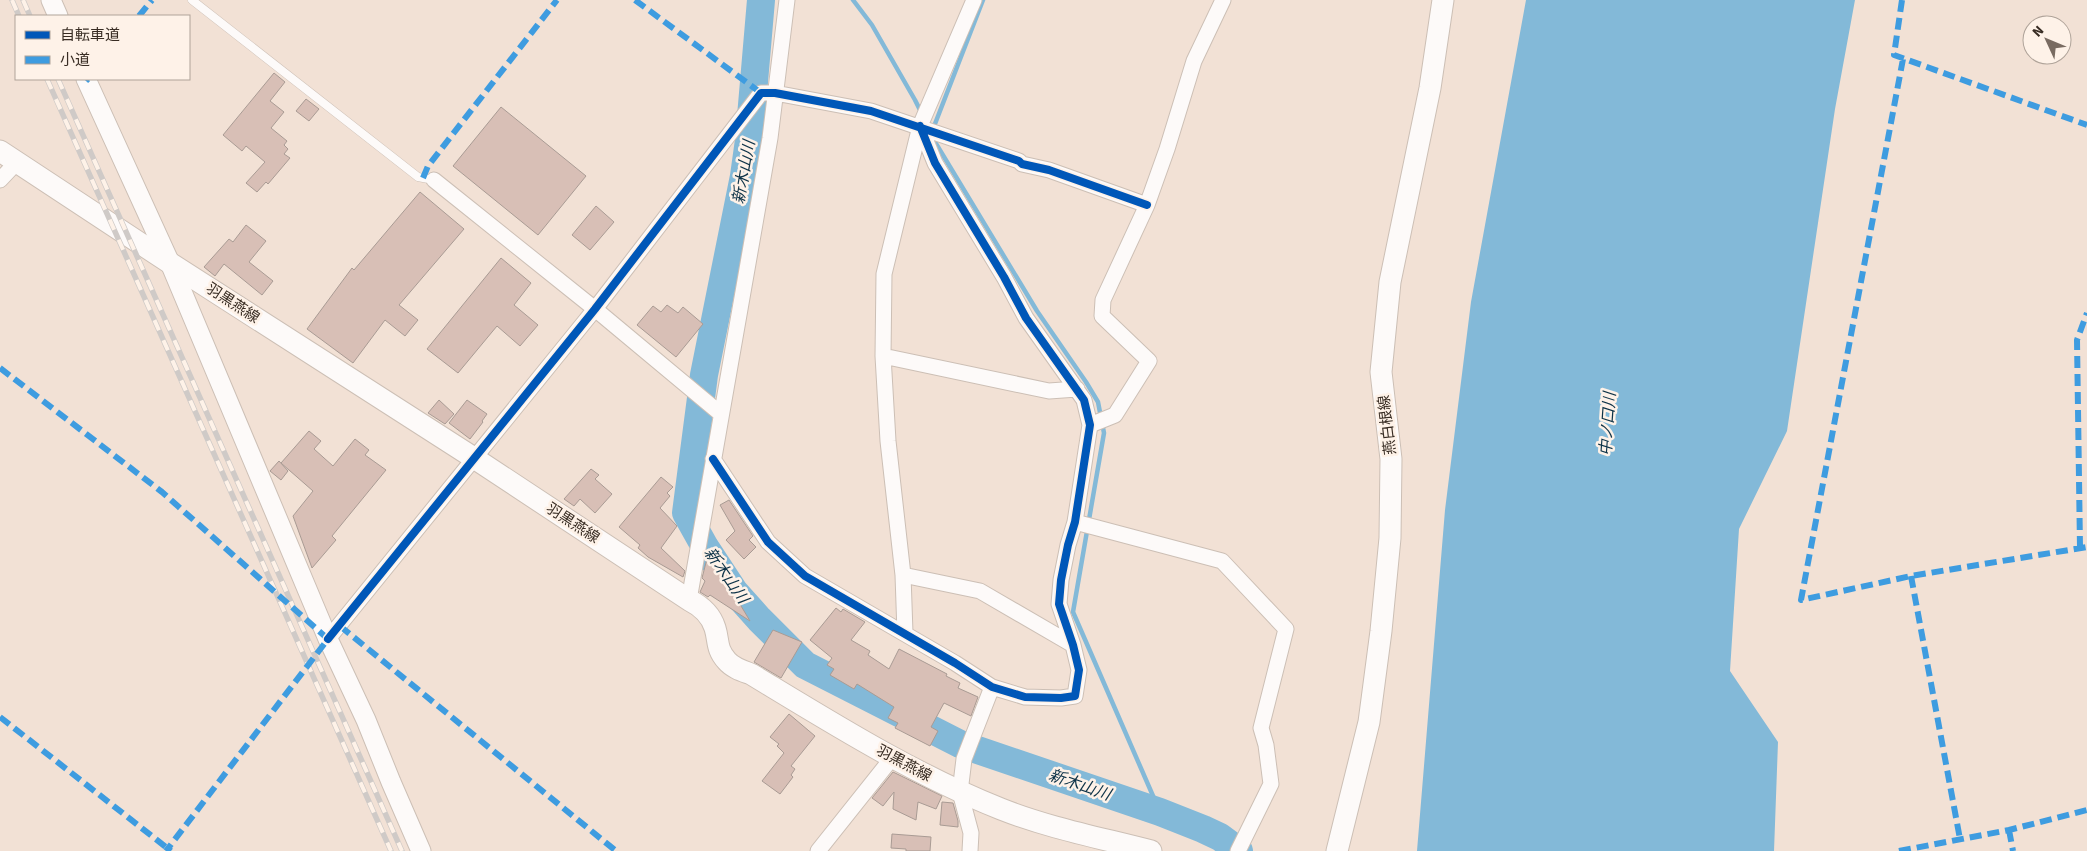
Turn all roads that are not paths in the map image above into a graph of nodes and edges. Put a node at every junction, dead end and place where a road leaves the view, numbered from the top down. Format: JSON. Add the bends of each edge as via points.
{"nodes":[{"id":1,"x":52,"y":0,"type":"edge"},
{"id":2,"x":192,"y":0,"type":"edge"},
{"id":3,"x":787,"y":0,"type":"edge"},
{"id":4,"x":974,"y":0,"type":"edge"},
{"id":5,"x":1223,"y":0,"type":"edge"},
{"id":6,"x":1443,"y":0,"type":"edge"},
{"id":7,"x":58,"y":15,"type":"edge"},
{"id":8,"x":86,"y":80,"type":"edge"},
{"id":9,"x":775,"y":93,"type":"junction"},
{"id":10,"x":920,"y":126,"type":"junction"},
{"id":11,"x":9,"y":157,"type":"edge"},
{"id":12,"x":0,"y":180,"type":"edge"},
{"id":13,"x":434,"y":180,"type":"joint"},
{"id":14,"x":1147,"y":205,"type":"junction"},
{"id":15,"x":170,"y":263,"type":"junction"},
{"id":16,"x":595,"y":309,"type":"junction"},
{"id":17,"x":883,"y":356,"type":"junction"},
{"id":18,"x":1077,"y":390,"type":"junction"},
{"id":19,"x":721,"y":414,"type":"junction"},
{"id":20,"x":1090,"y":425,"type":"junction"},
{"id":21,"x":474,"y":458,"type":"junction"},
{"id":22,"x":713,"y":459,"type":"junction"},
{"id":23,"x":1075,"y":522,"type":"junction"},
{"id":24,"x":903,"y":575,"type":"junction"},
{"id":25,"x":689,"y":600,"type":"junction"},
{"id":26,"x":905,"y":633,"type":"junction"},
{"id":27,"x":328,"y":639,"type":"junction"},
{"id":28,"x":1073,"y":645,"type":"junction"},
{"id":29,"x":992,"y":687,"type":"junction"},
{"id":30,"x":892,"y":758,"type":"junction"},
{"id":31,"x":960,"y":792,"type":"junction"},
{"id":32,"x":1144,"y":850,"type":"edge"},
{"id":33,"x":421,"y":851,"type":"edge"},
{"id":34,"x":818,"y":851,"type":"edge"},
{"id":35,"x":970,"y":851,"type":"edge"},
{"id":36,"x":1238,"y":851,"type":"edge"},
{"id":37,"x":1337,"y":851,"type":"edge"}],
"edges":[{"from":1,"to":7,"type":"street"},
{"from":2,"to":13,"type":"lane","via":[[418,177]]},
{"from":3,"to":9,"type":"street"},
{"from":4,"to":10,"type":"street"},
{"from":5,"to":14,"type":"street","via":[[1194,61]]},
{"from":6,"to":37,"type":"main road","name":"燕白根線","via":[[1430,88],[1390,282],[1381,372],[1392,459],[1390,538],[1382,631],[1369,722]]},
{"from":8,"to":15,"type":"street"},
{"from":9,"to":10,"type":"street","via":[[871,111]]},
{"from":9,"to":16,"type":"street","via":[[761,93]]},
{"from":9,"to":19,"type":"street","via":[[770,138]]},
{"from":10,"to":14,"type":"street"},
{"from":10,"to":17,"type":"street","via":[[884,274]]},
{"from":10,"to":18,"type":"street","via":[[935,163],[1026,318]]},
{"from":11,"to":12,"type":"street"},
{"from":11,"to":15,"type":"main road","name":"羽黒燕線"},
{"from":13,"to":16,"type":"street"},
{"from":14,"to":20,"type":"street","via":[[1103,300],[1102,316],[1149,361],[1116,415]]},
{"from":15,"to":21,"type":"main road","name":"羽黒燕線"},
{"from":15,"to":27,"type":"street"},
{"from":16,"to":19,"type":"street"},
{"from":16,"to":21,"type":"street"},
{"from":17,"to":18,"type":"street","via":[[1049,391]]},
{"from":17,"to":24,"type":"street","via":[[888,441]]},
{"from":18,"to":20,"type":"street","via":[[1084,400]]},
{"from":19,"to":22,"type":"street"},
{"from":20,"to":23,"type":"street"},
{"from":21,"to":25,"type":"main road","name":"羽黒燕線"},
{"from":21,"to":27,"type":"street"},
{"from":22,"to":25,"type":"street"},
{"from":22,"to":26,"type":"street","via":[[768,542],[790,564],[805,576]]},
{"from":23,"to":28,"type":"street","via":[[1059,604]]},
{"from":23,"to":36,"type":"street","via":[[1222,561],[1286,629],[1261,728],[1271,784]]},
{"from":24,"to":26,"type":"street"},
{"from":24,"to":28,"type":"street","via":[[980,591]]},
{"from":25,"to":30,"type":"main road","name":"羽黒燕線","via":[[702,606],[715,628],[717,646],[727,661]]},
{"from":26,"to":29,"type":"street"},
{"from":27,"to":33,"type":"street"},
{"from":28,"to":29,"type":"street","via":[[1079,670],[1075,696],[1025,697]]},
{"from":29,"to":31,"type":"street","via":[[964,759]]},
{"from":30,"to":31,"type":"main road","name":"羽黒燕線"},
{"from":30,"to":34,"type":"street"},
{"from":31,"to":32,"type":"main road","name":"羽黒燕線","via":[[1051,826]]},
{"from":31,"to":35,"type":"street","via":[[970,834]]}]}
